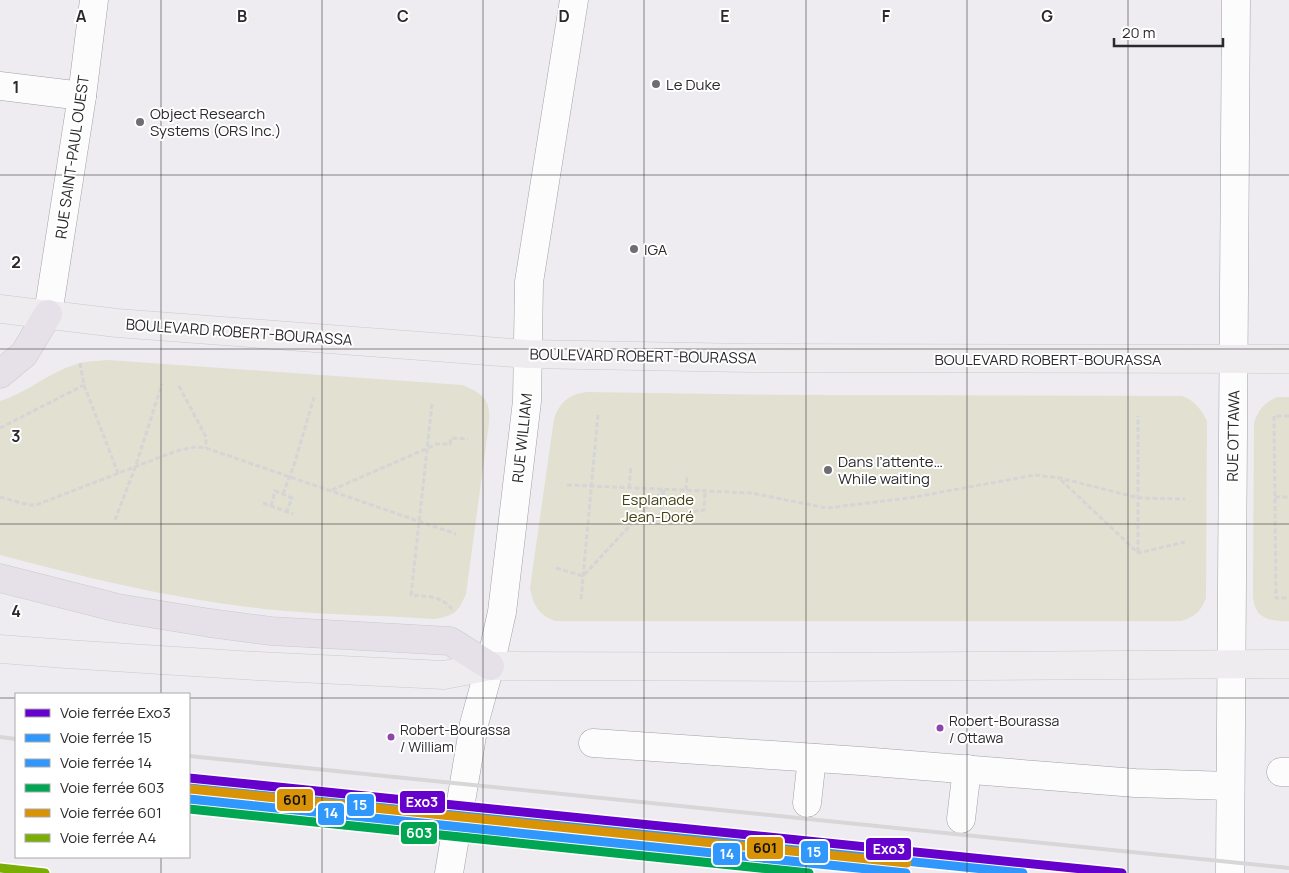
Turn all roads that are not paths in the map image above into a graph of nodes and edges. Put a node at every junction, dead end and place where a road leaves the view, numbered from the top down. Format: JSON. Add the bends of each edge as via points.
{"nodes":[{"id":1,"x":94,"y":0,"type":"edge"},
{"id":2,"x":574,"y":0,"type":"edge"},
{"id":3,"x":1236,"y":0,"type":"edge"},
{"id":4,"x":0,"y":86,"type":"edge"},
{"id":5,"x":82,"y":96,"type":"junction"},
{"id":6,"x":0,"y":309,"type":"edge"},
{"id":7,"x":48,"y":314,"type":"junction"},
{"id":8,"x":527,"y":354,"type":"junction"},
{"id":9,"x":1234,"y":359,"type":"junction"},
{"id":10,"x":1289,"y":359,"type":"edge"},
{"id":11,"x":0,"y":374,"type":"edge"},
{"id":12,"x":0,"y":578,"type":"edge"},
{"id":13,"x":0,"y":649,"type":"edge"},
{"id":14,"x":1289,"y":664,"type":"edge"},
{"id":15,"x":1231,"y":665,"type":"junction"},
{"id":16,"x":490,"y":666,"type":"junction"},
{"id":17,"x":593,"y":743,"type":"dead end"},
{"id":18,"x":812,"y":758,"type":"junction"},
{"id":19,"x":967,"y":769,"type":"junction"},
{"id":20,"x":1230,"y":786,"type":"junction"},
{"id":21,"x":807,"y":803,"type":"dead end"},
{"id":22,"x":961,"y":819,"type":"dead end"},
{"id":23,"x":449,"y":873,"type":"edge"},
{"id":24,"x":1230,"y":873,"type":"edge"}],
"edges":[{"from":1,"to":5,"type":"street","name":"RUE SAINT-PAUL OUEST"},
{"from":2,"to":8,"type":"street","name":"RUE WILLIAM","via":[[529,282]]},
{"from":3,"to":9,"type":"street","name":"RUE OTTAWA"},
{"from":4,"to":5,"type":"street"},
{"from":5,"to":7,"type":"street","name":"RUE SAINT-PAUL OUEST"},
{"from":6,"to":7,"type":"main road","name":"BOULEVARD ROBERT-BOURASSA"},
{"from":7,"to":8,"type":"main road","name":"BOULEVARD ROBERT-BOURASSA","via":[[117,323]]},
{"from":7,"to":11,"type":"highway","via":[[24,354]]},
{"from":8,"to":9,"type":"main road","name":"BOULEVARD ROBERT-BOURASSA"},
{"from":8,"to":16,"type":"street","name":"RUE WILLIAM","via":[[527,401],[504,597]]},
{"from":9,"to":10,"type":"main road","name":"BOULEVARD ROBERT-BOURASSA"},
{"from":9,"to":15,"type":"street","name":"RUE OTTAWA"},
{"from":12,"to":16,"type":"highway","via":[[118,608],[210,623],[271,631],[450,641]]},
{"from":13,"to":16,"type":"main road","via":[[444,675]]},
{"from":14,"to":15,"type":"main road"},
{"from":15,"to":16,"type":"main road"},
{"from":15,"to":20,"type":"street","name":"RUE OTTAWA"},
{"from":16,"to":23,"type":"street","name":"RUE WILLIAM","via":[[474,724]]},
{"from":17,"to":18,"type":"street"},
{"from":18,"to":19,"type":"street"},
{"from":18,"to":21,"type":"street"},
{"from":19,"to":20,"type":"street","via":[[1143,783]]},
{"from":19,"to":22,"type":"street"},
{"from":20,"to":24,"type":"street","name":"RUE OTTAWA"}]}
